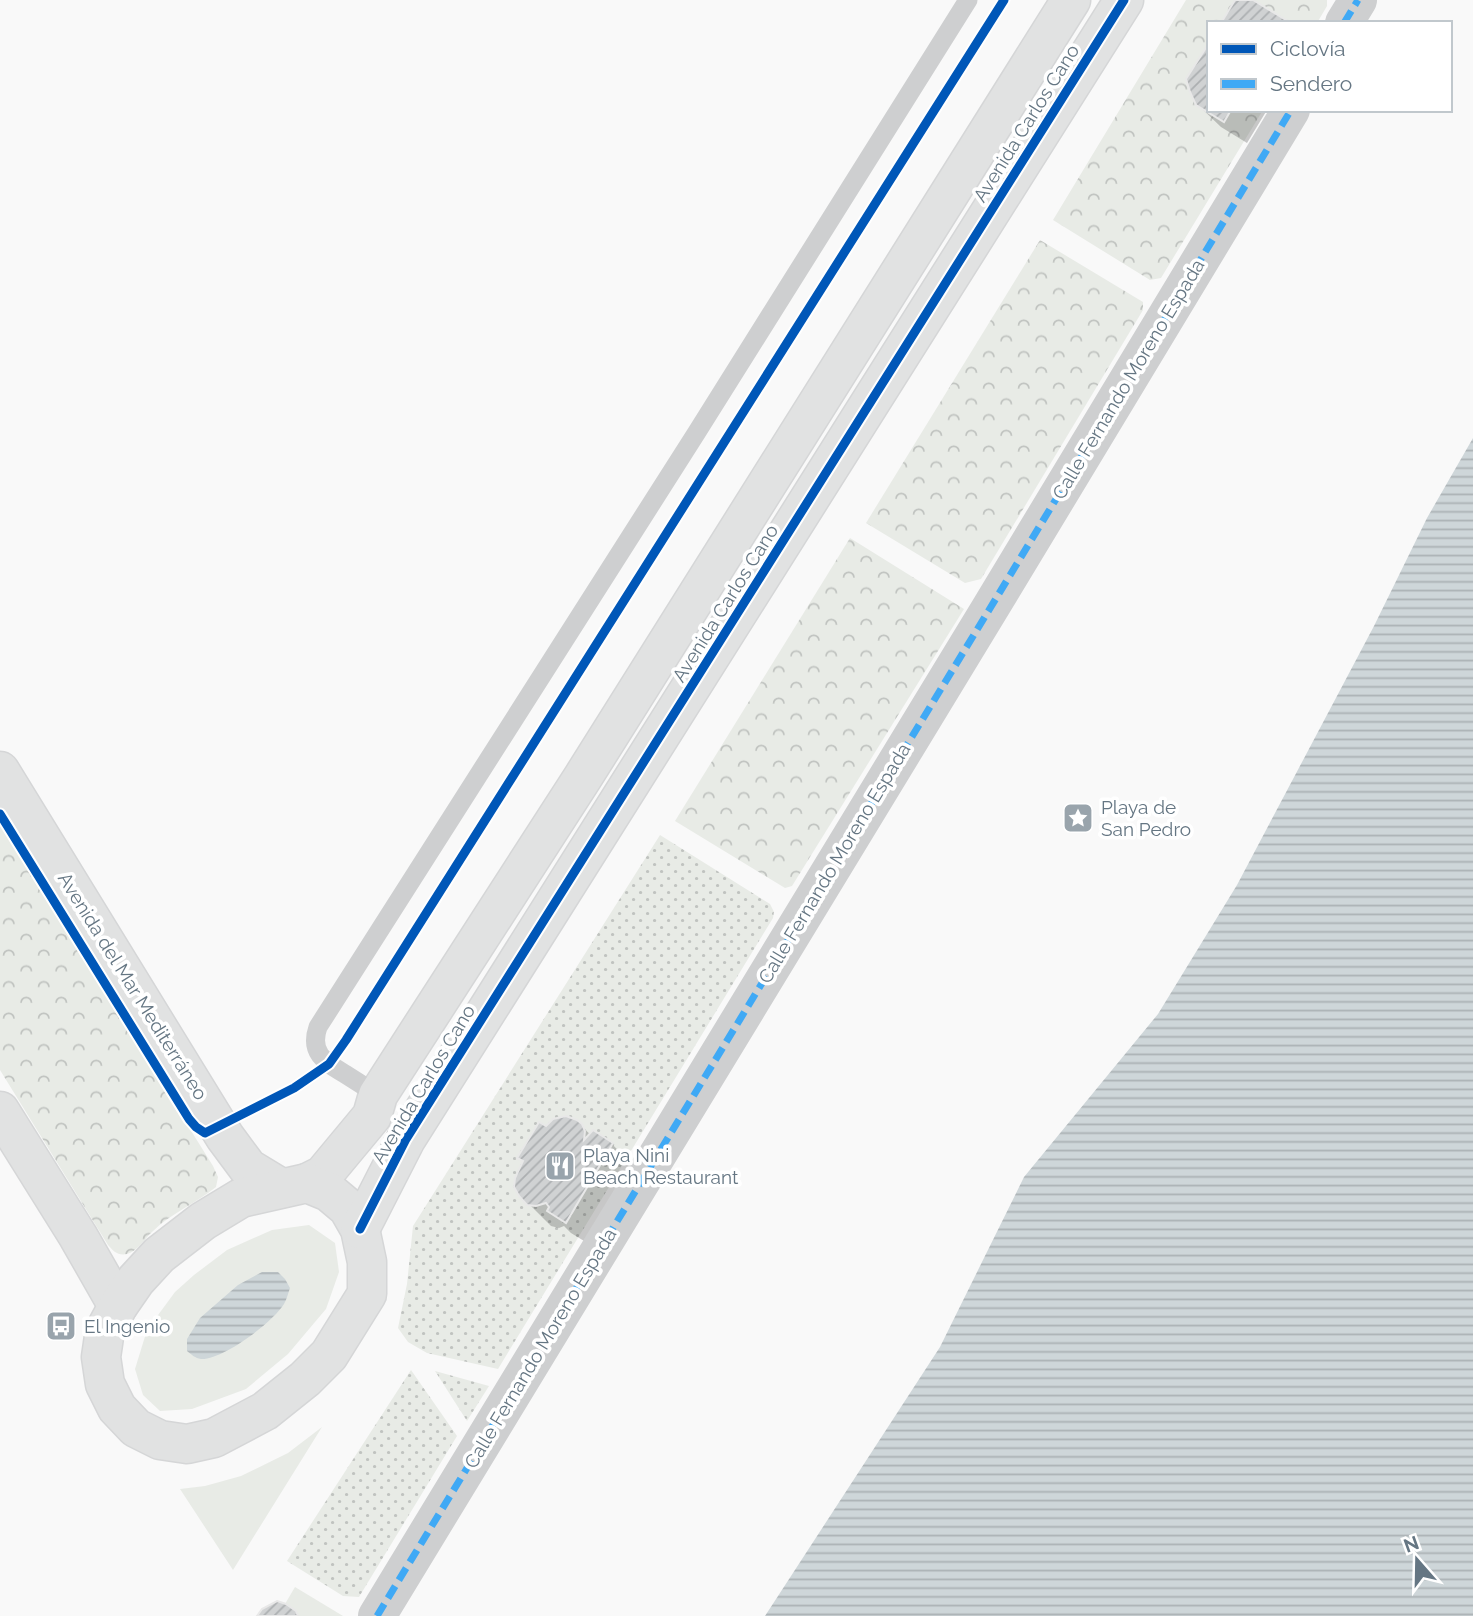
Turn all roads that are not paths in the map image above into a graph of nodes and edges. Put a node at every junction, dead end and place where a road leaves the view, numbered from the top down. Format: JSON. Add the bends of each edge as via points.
{"nodes":[{"id":1,"x":968,"y":0,"type":"edge"},
{"id":2,"x":1071,"y":0,"type":"edge"},
{"id":3,"x":1124,"y":0,"type":"edge"},
{"id":4,"x":1358,"y":0,"type":"edge"},
{"id":5,"x":1345,"y":21,"type":"edge"},
{"id":6,"x":1290,"y":112,"type":"edge"},
{"id":7,"x":0,"y":771,"type":"edge"},
{"id":8,"x":378,"y":1095,"type":"junction"},
{"id":9,"x":0,"y":1111,"type":"edge"},
{"id":10,"x":294,"y":1186,"type":"junction"},
{"id":11,"x":360,"y":1229,"type":"junction"},
{"id":12,"x":118,"y":1307,"type":"junction"},
{"id":13,"x":377,"y":1616,"type":"edge"}],
"edges":[{"from":1,"to":8,"type":"lane","via":[[318,1027],[315,1043],[322,1058]]},
{"from":2,"to":8,"type":"street","name":"Avenida Carlos Cano"},
{"from":3,"to":11,"type":"street","name":"Avenida Carlos Cano","via":[[406,1139]]},
{"from":4,"to":5,"type":"street"},
{"from":6,"to":13,"type":"street","name":"Calle Fernando Moreno Espada"},
{"from":7,"to":10,"type":"street","name":"Avenida del Mar Mediterráneo","via":[[225,1137],[248,1168]]},
{"from":8,"to":10,"type":"street","name":"Avenida Carlos Cano","via":[[372,1116],[323,1175]]},
{"from":9,"to":12,"type":"street"},
{"from":10,"to":11,"type":"street","name":"Avenida del Mar Mediterráneo","via":[[330,1192],[348,1208]]},
{"from":10,"to":12,"type":"street","via":[[241,1198],[203,1221],[159,1255]]},
{"from":11,"to":12,"type":"street","via":[[367,1294],[329,1355],[265,1411],[214,1438],[187,1444],[160,1440],[136,1428],[117,1408],[105,1384],[101,1357],[106,1330]]}]}
